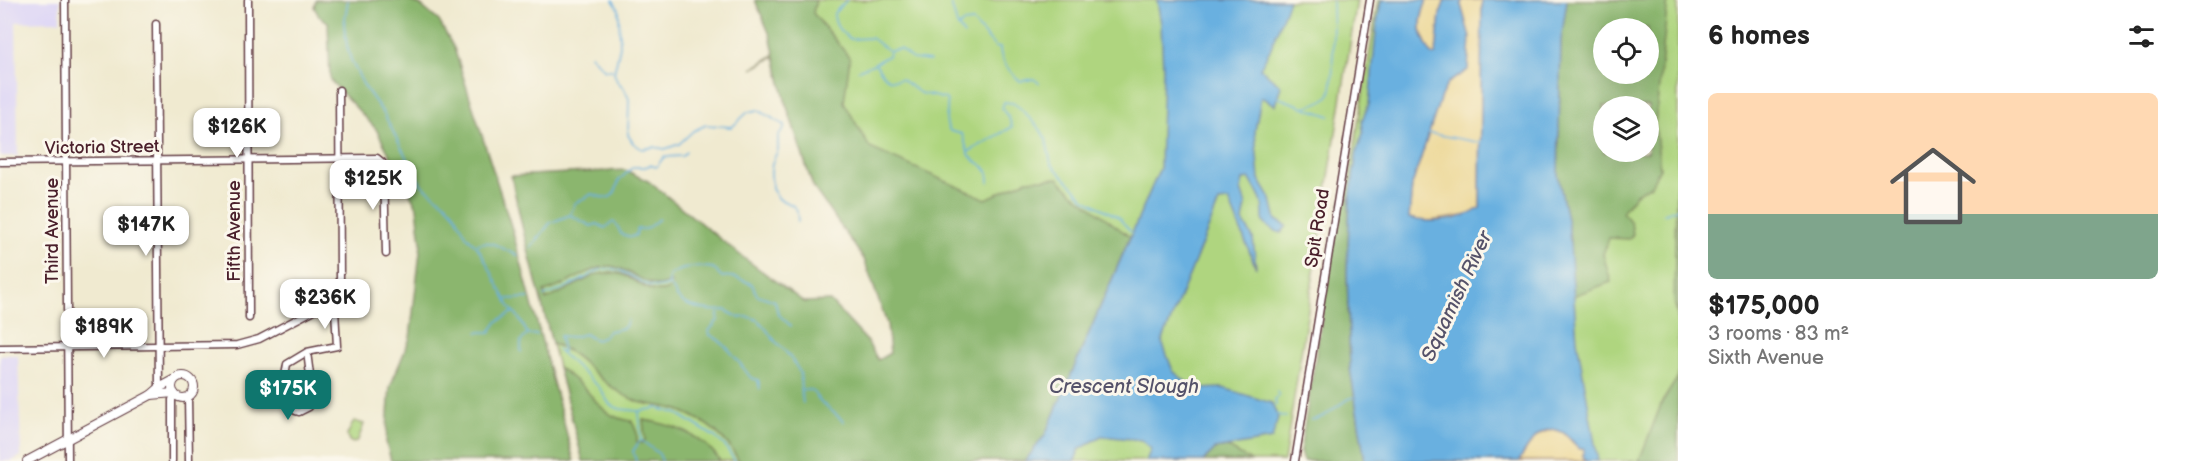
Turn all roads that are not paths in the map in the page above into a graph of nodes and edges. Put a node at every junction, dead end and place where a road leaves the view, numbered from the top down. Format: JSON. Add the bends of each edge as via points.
{"nodes":[{"id":1,"x":65,"y":0,"type":"edge"},
{"id":2,"x":248,"y":0,"type":"edge"},
{"id":3,"x":1370,"y":0,"type":"edge"},
{"id":4,"x":156,"y":24,"type":"dead end"},
{"id":5,"x":339,"y":90,"type":"dead end"},
{"id":6,"x":340,"y":159,"type":"junction"},
{"id":7,"x":249,"y":160,"type":"junction"},
{"id":8,"x":157,"y":161,"type":"junction"},
{"id":9,"x":0,"y":162,"type":"edge"},
{"id":10,"x":67,"y":162,"type":"junction"},
{"id":11,"x":386,"y":254,"type":"dead end"},
{"id":12,"x":339,"y":279,"type":"dead end"},
{"id":13,"x":249,"y":318,"type":"dead end"},
{"id":14,"x":159,"y":347,"type":"junction"},
{"id":15,"x":0,"y":348,"type":"edge"},
{"id":16,"x":68,"y":348,"type":"junction"},
{"id":17,"x":307,"y":352,"type":"junction"},
{"id":18,"x":174,"y":380,"type":"junction"},
{"id":19,"x":159,"y":388,"type":"junction"},
{"id":20,"x":174,"y":394,"type":"junction"},
{"id":21,"x":152,"y":395,"type":"junction"},
{"id":22,"x":188,"y":397,"type":"junction"},
{"id":23,"x":68,"y":439,"type":"junction"},
{"id":24,"x":27,"y":461,"type":"edge"},
{"id":25,"x":68,"y":461,"type":"edge"},
{"id":26,"x":172,"y":461,"type":"edge"},
{"id":27,"x":189,"y":461,"type":"edge"},
{"id":28,"x":1295,"y":461,"type":"edge"}],
"edges":[{"from":1,"to":10,"type":"street","name":"Third Avenue"},
{"from":2,"to":7,"type":"street","name":"Fifth Avenue"},
{"from":3,"to":28,"type":"street","name":"Spit Road"},
{"from":4,"to":8,"type":"street"},
{"from":5,"to":6,"type":"street"},
{"from":6,"to":7,"type":"street","name":"Victoria Street"},
{"from":6,"to":11,"type":"street","name":"Victoria Street","via":[[377,158],[382,162]]},
{"from":6,"to":12,"type":"street"},
{"from":7,"to":8,"type":"street","name":"Victoria Street"},
{"from":7,"to":13,"type":"street","name":"Fifth Avenue"},
{"from":8,"to":10,"type":"street","name":"Victoria Street"},
{"from":8,"to":14,"type":"street"},
{"from":9,"to":10,"type":"street","name":"Victoria Street"},
{"from":10,"to":16,"type":"street","name":"Third Avenue"},
{"from":14,"to":16,"type":"street"},
{"from":14,"to":17,"type":"street","via":[[247,343],[322,306],[330,306],[337,316],[337,346]]},
{"from":14,"to":19,"type":"street"},
{"from":15,"to":16,"type":"street"},
{"from":16,"to":23,"type":"street","name":"Third Avenue"},
{"from":17,"to":17,"type":"street","via":[[286,367],[286,403],[299,412],[309,407],[313,398]]},
{"from":18,"to":19,"type":"street"},
{"from":18,"to":20,"type":"street"},
{"from":18,"to":22,"type":"street","via":[[183,376],[191,380],[194,389]]},
{"from":19,"to":21,"type":"street"},
{"from":20,"to":21,"type":"street"},
{"from":20,"to":22,"type":"street"},
{"from":20,"to":26,"type":"street"},
{"from":21,"to":23,"type":"street"},
{"from":22,"to":27,"type":"street"},
{"from":23,"to":24,"type":"street"},
{"from":23,"to":25,"type":"street","name":"Third Avenue"}]}
